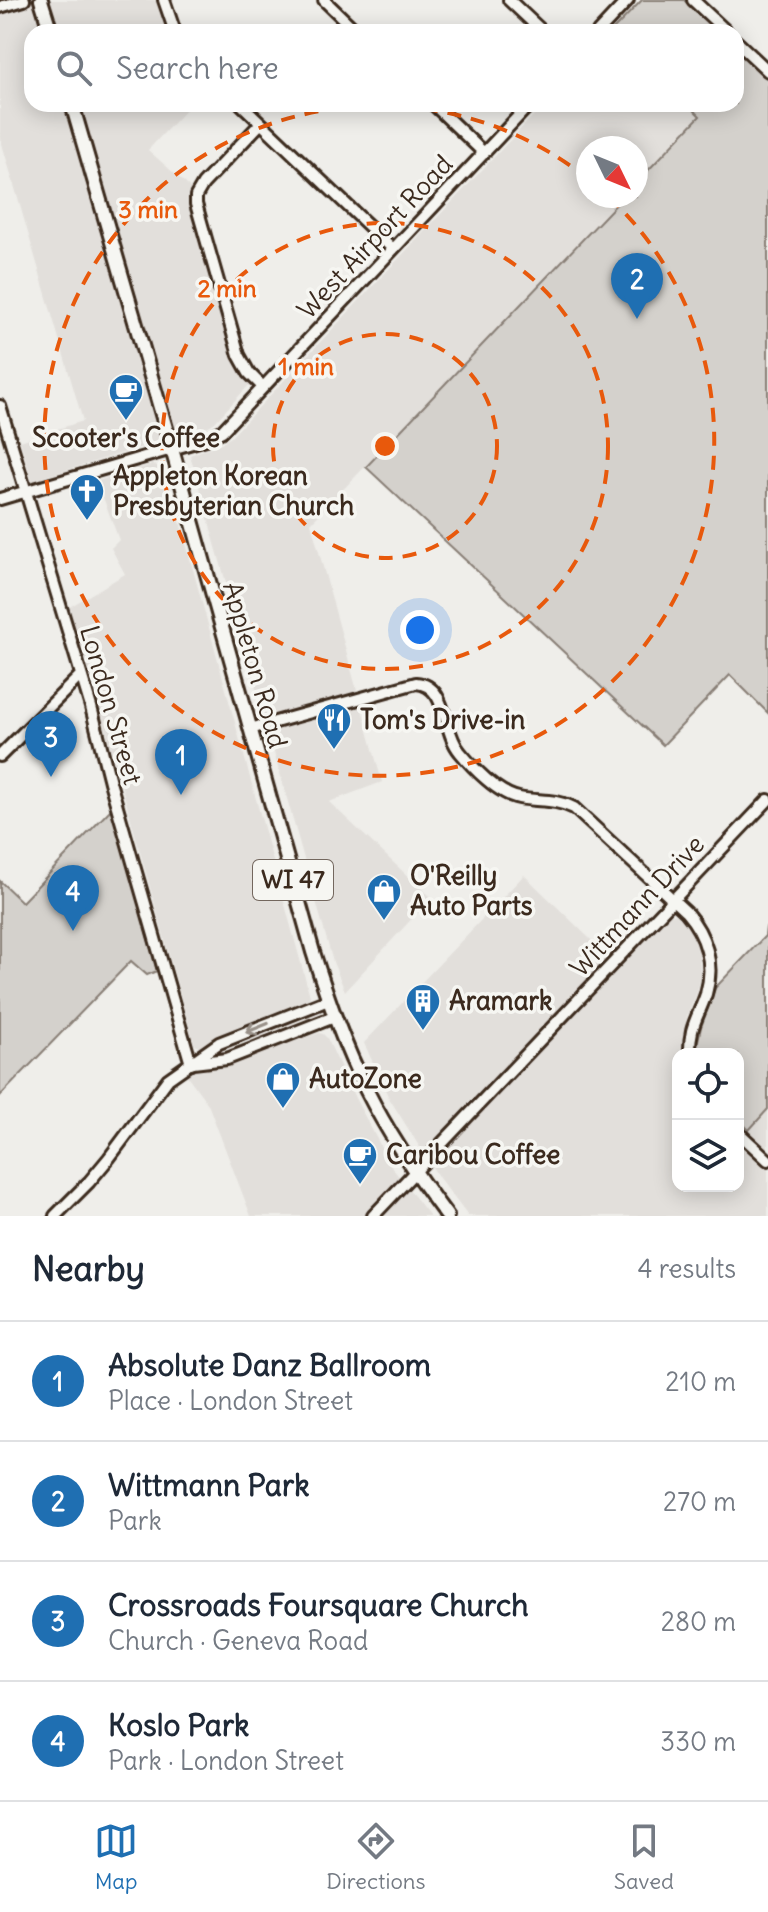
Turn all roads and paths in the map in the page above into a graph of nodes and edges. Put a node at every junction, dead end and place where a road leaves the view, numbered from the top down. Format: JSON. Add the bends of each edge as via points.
{"nodes":[{"id":1,"x":24,"y":0,"type":"edge"},
{"id":2,"x":41,"y":0,"type":"edge"},
{"id":3,"x":164,"y":0,"type":"edge"},
{"id":4,"x":324,"y":0,"type":"edge"},
{"id":5,"x":509,"y":0,"type":"edge"},
{"id":6,"x":628,"y":0,"type":"edge"},
{"id":7,"x":693,"y":0,"type":"edge"},
{"id":8,"x":0,"y":7,"type":"edge"},
{"id":9,"x":48,"y":24,"type":"edge"},
{"id":10,"x":172,"y":24,"type":"edge"},
{"id":11,"x":349,"y":24,"type":"edge"},
{"id":12,"x":534,"y":24,"type":"edge"},
{"id":13,"x":606,"y":24,"type":"edge"},
{"id":14,"x":718,"y":24,"type":"edge"},
{"id":15,"x":744,"y":48,"type":"edge"},
{"id":16,"x":768,"y":71,"type":"edge"},
{"id":17,"x":74,"y":112,"type":"edge"},
{"id":18,"x":249,"y":112,"type":"edge"},
{"id":19,"x":441,"y":112,"type":"edge"},
{"id":20,"x":522,"y":112,"type":"edge"},
{"id":21,"x":261,"y":123,"type":"junction"},
{"id":22,"x":484,"y":153,"type":"junction"},
{"id":23,"x":393,"y":249,"type":"junction"},
{"id":24,"x":263,"y":387,"type":"junction"},
{"id":25,"x":0,"y":406,"type":"edge"},
{"id":26,"x":172,"y":449,"type":"junction"},
{"id":27,"x":25,"y":492,"type":"junction"},
{"id":28,"x":0,"y":499,"type":"edge"},
{"id":29,"x":81,"y":675,"type":"junction"},
{"id":30,"x":250,"y":729,"type":"junction"},
{"id":31,"x":0,"y":756,"type":"edge"},
{"id":32,"x":768,"y":800,"type":"edge"},
{"id":33,"x":673,"y":900,"type":"junction"},
{"id":34,"x":328,"y":1000,"type":"junction"},
{"id":35,"x":334,"y":1017,"type":"junction"},
{"id":36,"x":691,"y":1048,"type":"edge"},
{"id":37,"x":191,"y":1064,"type":"junction"},
{"id":38,"x":744,"y":1138,"type":"edge"},
{"id":39,"x":768,"y":1160,"type":"edge"},
{"id":40,"x":416,"y":1172,"type":"junction"},
{"id":41,"x":55,"y":1216,"type":"edge"},
{"id":42,"x":373,"y":1216,"type":"edge"},
{"id":43,"x":447,"y":1216,"type":"edge"}],
"edges":[{"from":1,"to":8,"type":"street"},
{"from":2,"to":9,"type":"main road"},
{"from":3,"to":10,"type":"street"},
{"from":4,"to":11,"type":"street"},
{"from":5,"to":12,"type":"street"},
{"from":6,"to":13,"type":"street"},
{"from":7,"to":14,"type":"street"},
{"from":15,"to":16,"type":"street"},
{"from":17,"to":26,"type":"main road","name":"Appleton Road","number":"WI 47"},
{"from":18,"to":21,"type":"street"},
{"from":19,"to":22,"type":"street"},
{"from":20,"to":22,"type":"street","name":"West Airport Road"},
{"from":21,"to":23,"type":"street"},
{"from":21,"to":24,"type":"street","via":[[203,184],[196,204],[239,355]]},
{"from":22,"to":23,"type":"street","name":"West Airport Road"},
{"from":23,"to":24,"type":"street","name":"West Airport Road"},
{"from":24,"to":26,"type":"street","name":"West Airport Road","via":[[215,436]]},
{"from":25,"to":27,"type":"street","name":"London Street"},
{"from":26,"to":27,"type":"street","name":"West Airport Road"},
{"from":26,"to":30,"type":"main road","name":"Appleton Road","number":"WI 47"},
{"from":27,"to":28,"type":"street","name":"West Airport Road"},
{"from":27,"to":29,"type":"street","name":"London Street"},
{"from":29,"to":31,"type":"street"},
{"from":29,"to":37,"type":"street","name":"London Street"},
{"from":30,"to":33,"type":"street","via":[[416,683],[429,686],[438,696],[456,748],[499,790],[574,808]]},
{"from":30,"to":34,"type":"main road","name":"Appleton Road","number":"WI 47"},
{"from":32,"to":33,"type":"street","name":"Wittmann Drive"},
{"from":33,"to":36,"type":"street","via":[[699,928],[710,970]]},
{"from":33,"to":40,"type":"street","name":"Wittmann Drive"},
{"from":34,"to":35,"type":"main road","name":"Appleton Road","number":"WI 47"},
{"from":34,"to":37,"type":"street","one_way":true,"via":[[219,1043]]},
{"from":35,"to":37,"type":"street","via":[[227,1059]]},
{"from":35,"to":40,"type":"main road","name":"Appleton Road","number":"WI 47","via":[[367,1091]]},
{"from":37,"to":41,"type":"street","via":[[168,1079],[99,1170]]},
{"from":38,"to":39,"type":"street"},
{"from":40,"to":42,"type":"street","name":"Wittmann Drive"},
{"from":40,"to":43,"type":"main road","name":"Appleton Road","number":"WI 47"}]}
